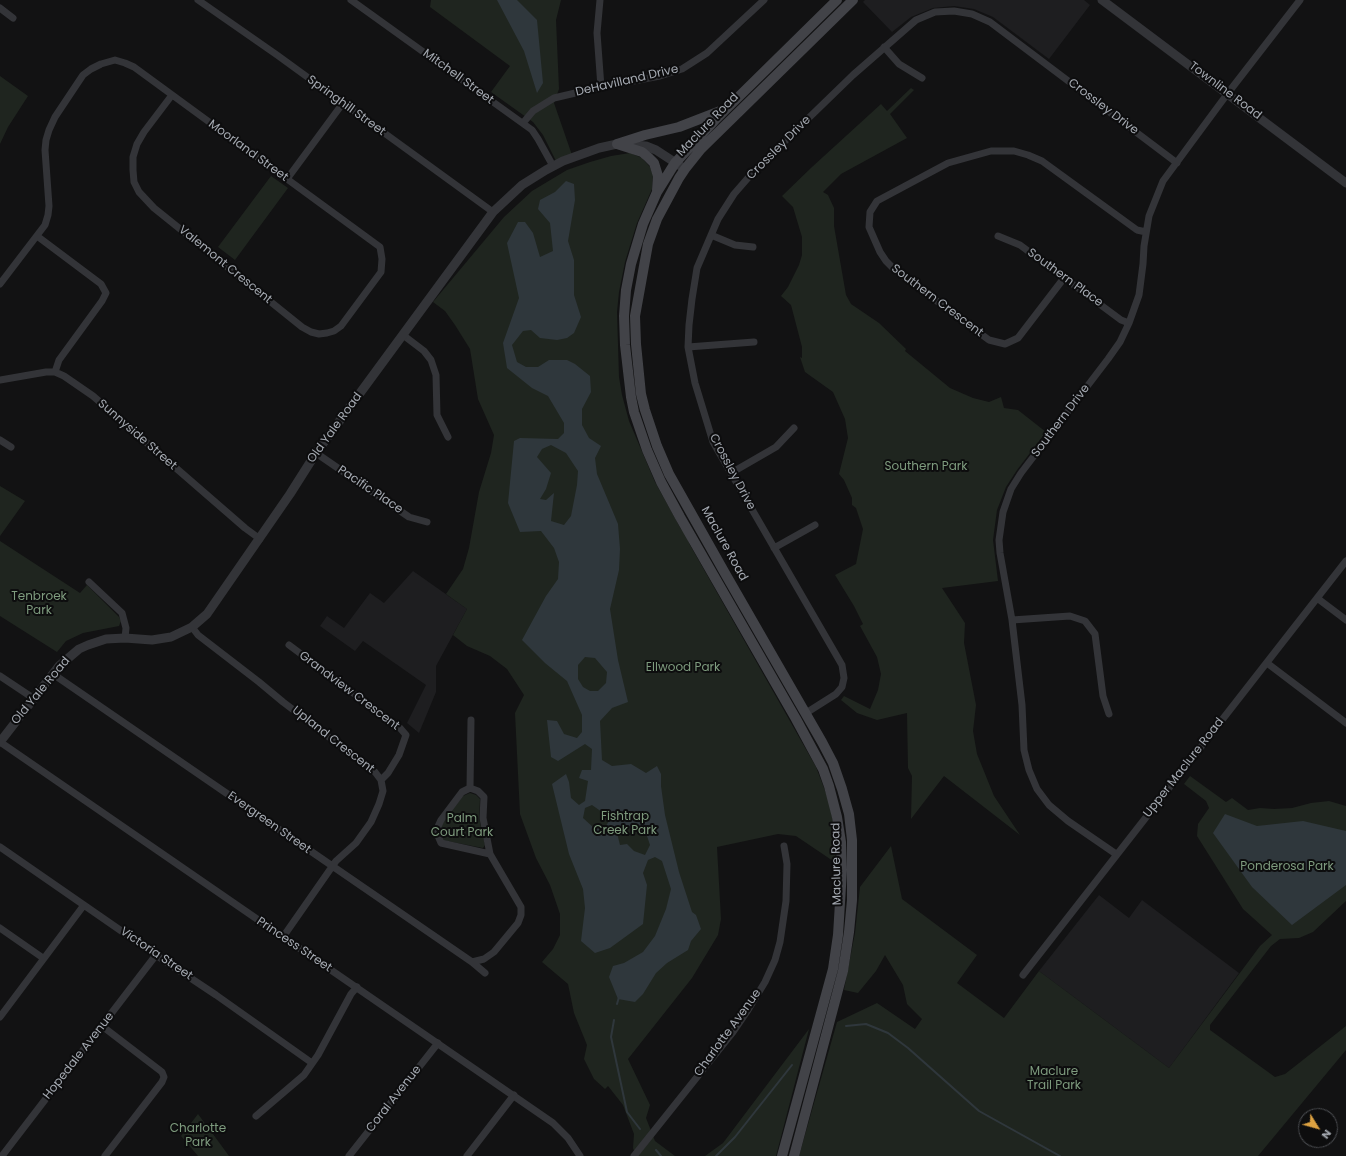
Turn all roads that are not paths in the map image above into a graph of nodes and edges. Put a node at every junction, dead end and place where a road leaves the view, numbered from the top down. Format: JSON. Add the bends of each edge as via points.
{"nodes":[{"id":1,"x":198,"y":0,"type":"edge"},
{"id":2,"x":600,"y":0,"type":"edge"},
{"id":3,"x":764,"y":0,"type":"edge"},
{"id":4,"x":837,"y":0,"type":"edge"},
{"id":5,"x":853,"y":0,"type":"edge"},
{"id":6,"x":1102,"y":0,"type":"edge"},
{"id":7,"x":1300,"y":0,"type":"edge"},
{"id":8,"x":354,"y":1,"type":"edge"},
{"id":9,"x":0,"y":8,"type":"edge"},
{"id":10,"x":13,"y":18,"type":"dead end"},
{"id":11,"x":884,"y":48,"type":"junction"},
{"id":12,"x":922,"y":78,"type":"dead end"},
{"id":13,"x":601,"y":87,"type":"junction"},
{"id":14,"x":1228,"y":93,"type":"junction"},
{"id":15,"x":172,"y":95,"type":"junction"},
{"id":16,"x":343,"y":103,"type":"junction"},
{"id":17,"x":729,"y":107,"type":"junction"},
{"id":18,"x":523,"y":123,"type":"junction"},
{"id":19,"x":618,"y":144,"type":"junction"},
{"id":20,"x":675,"y":163,"type":"junction"},
{"id":21,"x":1176,"y":163,"type":"junction"},
{"id":22,"x":553,"y":166,"type":"junction"},
{"id":23,"x":685,"y":169,"type":"junction"},
{"id":24,"x":287,"y":179,"type":"junction"},
{"id":25,"x":1346,"y":183,"type":"edge"},
{"id":26,"x":657,"y":192,"type":"junction"},
{"id":27,"x":494,"y":212,"type":"junction"},
{"id":28,"x":1146,"y":232,"type":"junction"},
{"id":29,"x":711,"y":235,"type":"junction"},
{"id":30,"x":37,"y":236,"type":"junction"},
{"id":31,"x":998,"y":236,"type":"dead end"},
{"id":32,"x":753,"y":247,"type":"dead end"},
{"id":33,"x":382,"y":259,"type":"joint"},
{"id":34,"x":1064,"y":278,"type":"junction"},
{"id":35,"x":0,"y":284,"type":"edge"},
{"id":36,"x":1130,"y":323,"type":"junction"},
{"id":37,"x":403,"y":335,"type":"junction"},
{"id":38,"x":754,"y":342,"type":"dead end"},
{"id":39,"x":688,"y":347,"type":"junction"},
{"id":40,"x":55,"y":372,"type":"junction"},
{"id":41,"x":0,"y":380,"type":"edge"},
{"id":42,"x":794,"y":428,"type":"dead end"},
{"id":43,"x":448,"y":437,"type":"dead end"},
{"id":44,"x":0,"y":440,"type":"edge"},
{"id":45,"x":11,"y":447,"type":"dead end"},
{"id":46,"x":316,"y":454,"type":"junction"},
{"id":47,"x":731,"y":473,"type":"junction"},
{"id":48,"x":426,"y":522,"type":"dead end"},
{"id":49,"x":815,"y":525,"type":"dead end"},
{"id":50,"x":260,"y":539,"type":"junction"},
{"id":51,"x":774,"y":548,"type":"junction"},
{"id":52,"x":1346,"y":561,"type":"edge"},
{"id":53,"x":89,"y":582,"type":"dead end"},
{"id":54,"x":1317,"y":598,"type":"junction"},
{"id":55,"x":1012,"y":620,"type":"junction"},
{"id":56,"x":1346,"y":620,"type":"edge"},
{"id":57,"x":192,"y":627,"type":"junction"},
{"id":58,"x":125,"y":638,"type":"junction"},
{"id":59,"x":289,"y":645,"type":"dead end"},
{"id":60,"x":1267,"y":663,"type":"junction"},
{"id":61,"x":53,"y":674,"type":"junction"},
{"id":62,"x":770,"y":674,"type":"junction"},
{"id":63,"x":0,"y":676,"type":"edge"},
{"id":64,"x":33,"y":698,"type":"junction"},
{"id":65,"x":806,"y":713,"type":"junction"},
{"id":66,"x":1109,"y":714,"type":"dead end"},
{"id":67,"x":471,"y":720,"type":"dead end"},
{"id":68,"x":1346,"y":723,"type":"edge"},
{"id":69,"x":0,"y":742,"type":"edge"},
{"id":70,"x":381,"y":780,"type":"junction"},
{"id":71,"x":470,"y":788,"type":"junction"},
{"id":72,"x":784,"y":846,"type":"dead end"},
{"id":73,"x":0,"y":847,"type":"edge"},
{"id":74,"x":490,"y":854,"type":"junction"},
{"id":75,"x":1116,"y":854,"type":"junction"},
{"id":76,"x":332,"y":867,"type":"junction"},
{"id":77,"x":84,"y":905,"type":"junction"},
{"id":78,"x":0,"y":928,"type":"edge"},
{"id":79,"x":283,"y":937,"type":"junction"},
{"id":80,"x":156,"y":955,"type":"junction"},
{"id":81,"x":44,"y":958,"type":"junction"},
{"id":82,"x":472,"y":962,"type":"junction"},
{"id":83,"x":485,"y":973,"type":"dead end"},
{"id":84,"x":1023,"y":975,"type":"dead end"},
{"id":85,"x":357,"y":987,"type":"junction"},
{"id":86,"x":0,"y":1017,"type":"edge"},
{"id":87,"x":102,"y":1026,"type":"junction"},
{"id":88,"x":438,"y":1042,"type":"junction"},
{"id":89,"x":312,"y":1063,"type":"junction"},
{"id":90,"x":514,"y":1095,"type":"junction"},
{"id":91,"x":256,"y":1116,"type":"dead end"},
{"id":92,"x":2,"y":1156,"type":"edge"},
{"id":93,"x":105,"y":1156,"type":"edge"},
{"id":94,"x":349,"y":1156,"type":"edge"},
{"id":95,"x":467,"y":1156,"type":"edge"},
{"id":96,"x":580,"y":1156,"type":"edge"},
{"id":97,"x":634,"y":1156,"type":"edge"},
{"id":98,"x":782,"y":1156,"type":"edge"},
{"id":99,"x":794,"y":1156,"type":"edge"}],
"edges":[{"from":1,"to":16,"type":"street","name":"Springhill Street"},
{"from":2,"to":13,"type":"street","via":[[597,33]]},
{"from":3,"to":13,"type":"street","name":"DeHavilland Drive","via":[[707,53],[682,70]]},
{"from":4,"to":17,"type":"main road","name":"Maclure Road"},
{"from":5,"to":23,"type":"main road","name":"Maclure Road","via":[[701,149]]},
{"from":6,"to":14,"type":"street","name":"Townline Road"},
{"from":7,"to":14,"type":"street","name":"Southern Drive"},
{"from":8,"to":18,"type":"street","name":"Mitchell Street"},
{"from":9,"to":10,"type":"street"},
{"from":11,"to":12,"type":"street","via":[[899,64]]},
{"from":11,"to":21,"type":"street","name":"Crossley Drive","via":[[916,20],[935,12],[954,11],[972,14],[990,22]]},
{"from":11,"to":29,"type":"street","name":"Crossley Drive","via":[[754,171],[734,194]]},
{"from":13,"to":18,"type":"street","name":"DeHavilland Drive","via":[[554,98],[533,111]]},
{"from":14,"to":21,"type":"street","name":"Southern Drive"},
{"from":14,"to":25,"type":"street","name":"Townline Road"},
{"from":15,"to":24,"type":"street","name":"Moorland Street"},
{"from":15,"to":30,"type":"street","name":"Moorland Street","via":[[134,67],[115,60],[91,69],[78,80],[49,130],[45,150],[48,215]]},
{"from":15,"to":33,"type":"street","name":"Valemont Crescent","via":[[137,144],[132,170],[139,192],[154,208],[302,327],[311,332],[328,334],[341,326],[378,278]]},
{"from":16,"to":24,"type":"street"},
{"from":16,"to":27,"type":"street","name":"Springhill Street"},
{"from":17,"to":19,"type":"main road","via":[[679,127]]},
{"from":17,"to":20,"type":"main road","name":"Maclure Road"},
{"from":18,"to":22,"type":"street","name":"Mitchell Street","via":[[532,130]]},
{"from":19,"to":20,"type":"street","name":"Old Yale Road","via":[[646,146]]},
{"from":19,"to":22,"type":"street","name":"Old Yale Road","via":[[599,148]]},
{"from":19,"to":26,"type":"main road","via":[[642,152],[654,163],[658,176]]},
{"from":20,"to":23,"type":"street","name":"Old Yale Road"},
{"from":20,"to":26,"type":"main road","name":"Maclure Road"},
{"from":21,"to":28,"type":"street","name":"Southern Drive","via":[[1161,187],[1149,216]]},
{"from":22,"to":27,"type":"street","name":"Old Yale Road","via":[[522,185]]},
{"from":23,"to":65,"type":"main road","name":"Maclure Road","via":[[657,219],[643,265],[635,316],[638,375],[645,410],[670,474]]},
{"from":24,"to":33,"type":"street","name":"Moorland Street","via":[[375,242],[380,247]]},
{"from":26,"to":62,"type":"main road","name":"Maclure Road","via":[[640,234],[626,290],[625,345],[634,412],[646,450],[661,482]]},
{"from":27,"to":37,"type":"street","name":"Old Yale Road"},
{"from":28,"to":34,"type":"street","name":"Southern Crescent","via":[[1137,230],[1042,161],[1014,151],[991,151],[948,163],[877,201],[870,212],[869,227],[880,252],[894,270],[989,340],[1005,344],[1018,338]]},
{"from":28,"to":36,"type":"street","name":"Southern Drive","via":[[1139,294]]},
{"from":29,"to":32,"type":"street","via":[[735,245]]},
{"from":29,"to":39,"type":"street","name":"Crossley Drive","via":[[697,268]]},
{"from":30,"to":35,"type":"street"},
{"from":30,"to":40,"type":"street","via":[[101,284],[106,293],[59,360]]},
{"from":31,"to":34,"type":"street","name":"Southern Place","via":[[1020,245]]},
{"from":34,"to":36,"type":"street","name":"Southern Place","via":[[1121,320]]},
{"from":36,"to":55,"type":"street","name":"Southern Drive","via":[[1108,359],[1011,489],[1003,512],[999,540]]},
{"from":37,"to":43,"type":"street","via":[[424,351],[431,360],[436,375],[437,415]]},
{"from":37,"to":46,"type":"street","name":"Old Yale Road"},
{"from":38,"to":39,"type":"street"},
{"from":39,"to":47,"type":"street","name":"Crossley Drive","via":[[695,383],[713,442]]},
{"from":40,"to":41,"type":"street"},
{"from":40,"to":50,"type":"street","name":"Sunnyside Street","via":[[93,396]]},
{"from":42,"to":47,"type":"street","via":[[776,447]]},
{"from":44,"to":45,"type":"street"},
{"from":46,"to":48,"type":"street","name":"Pacific Place","via":[[409,517]]},
{"from":46,"to":50,"type":"street","name":"Old Yale Road"},
{"from":47,"to":51,"type":"street","name":"Crossley Drive"},
{"from":49,"to":51,"type":"street"},
{"from":50,"to":57,"type":"street","name":"Old Yale Road","via":[[214,606]]},
{"from":51,"to":65,"type":"street","name":"Crossley Drive","via":[[842,665],[842,687],[834,697]]},
{"from":52,"to":54,"type":"street","name":"Upper Maclure Road"},
{"from":53,"to":58,"type":"street","via":[[122,613],[126,628]]},
{"from":54,"to":56,"type":"street"},
{"from":54,"to":60,"type":"street","name":"Upper Maclure Road"},
{"from":55,"to":66,"type":"street","via":[[1070,616],[1085,621],[1095,634],[1103,696]]},
{"from":55,"to":75,"type":"street","name":"Southern Drive","via":[[1022,705],[1024,750],[1037,789],[1049,805],[1068,821]]},
{"from":57,"to":58,"type":"street","name":"Old Yale Road","via":[[161,639]]},
{"from":57,"to":70,"type":"street","name":"Upland Crescent","via":[[198,635],[375,772]]},
{"from":58,"to":61,"type":"street","name":"Old Yale Road","via":[[106,639],[88,645],[71,655]]},
{"from":59,"to":70,"type":"street","name":"Grandview Crescent","via":[[406,735],[399,755]]},
{"from":60,"to":68,"type":"street"},
{"from":60,"to":75,"type":"street","name":"Upper Maclure Road"},
{"from":61,"to":64,"type":"street","name":"Old Yale Road"},
{"from":61,"to":76,"type":"street","name":"Evergreen Street"},
{"from":62,"to":65,"type":"main road","via":[[781,681],[797,709]]},
{"from":62,"to":98,"type":"main road","name":"Maclure Road","via":[[823,769],[837,817],[842,870],[838,936],[832,969]]},
{"from":63,"to":64,"type":"street"},
{"from":64,"to":69,"type":"street","name":"Old Yale Road"},
{"from":65,"to":99,"type":"main road","name":"Maclure Road","via":[[833,763],[849,814],[852,880],[849,932],[843,972]]},
{"from":67,"to":71,"type":"street"},
{"from":69,"to":79,"type":"street","name":"Princess Street"},
{"from":70,"to":76,"type":"street","name":"Upland Crescent","via":[[379,804],[370,822],[356,843]]},
{"from":71,"to":74,"type":"street","via":[[484,797],[483,818]]},
{"from":71,"to":74,"type":"street","via":[[462,792],[436,831],[441,843]]},
{"from":72,"to":97,"type":"street","name":"Charlotte Avenue","via":[[787,864],[786,901],[780,942],[765,982],[732,1032]]},
{"from":73,"to":77,"type":"street","name":"Victoria Street"},
{"from":74,"to":82,"type":"street","via":[[521,907],[521,915],[518,923],[494,952],[484,959]]},
{"from":75,"to":84,"type":"street","name":"Upper Maclure Road"},
{"from":76,"to":79,"type":"street","name":"Upland Crescent"},
{"from":76,"to":82,"type":"street","name":"Evergreen Street"},
{"from":77,"to":80,"type":"street","name":"Victoria Street"},
{"from":77,"to":81,"type":"street"},
{"from":78,"to":81,"type":"street"},
{"from":79,"to":85,"type":"street","name":"Princess Street"},
{"from":80,"to":87,"type":"street","name":"Hopedale Avenue"},
{"from":80,"to":89,"type":"street","name":"Victoria Street"},
{"from":81,"to":86,"type":"street"},
{"from":82,"to":83,"type":"street","name":"Evergreen Street"},
{"from":85,"to":88,"type":"street","name":"Princess Street"},
{"from":85,"to":89,"type":"street"},
{"from":87,"to":92,"type":"street","name":"Hopedale Avenue"},
{"from":87,"to":93,"type":"street","via":[[162,1072],[164,1077]]},
{"from":88,"to":90,"type":"street","name":"Princess Street"},
{"from":88,"to":94,"type":"street","name":"Coral Avenue"},
{"from":89,"to":91,"type":"street","via":[[304,1075]]},
{"from":90,"to":95,"type":"street"},
{"from":90,"to":96,"type":"street","name":"Princess Street","via":[[553,1122]]}]}
